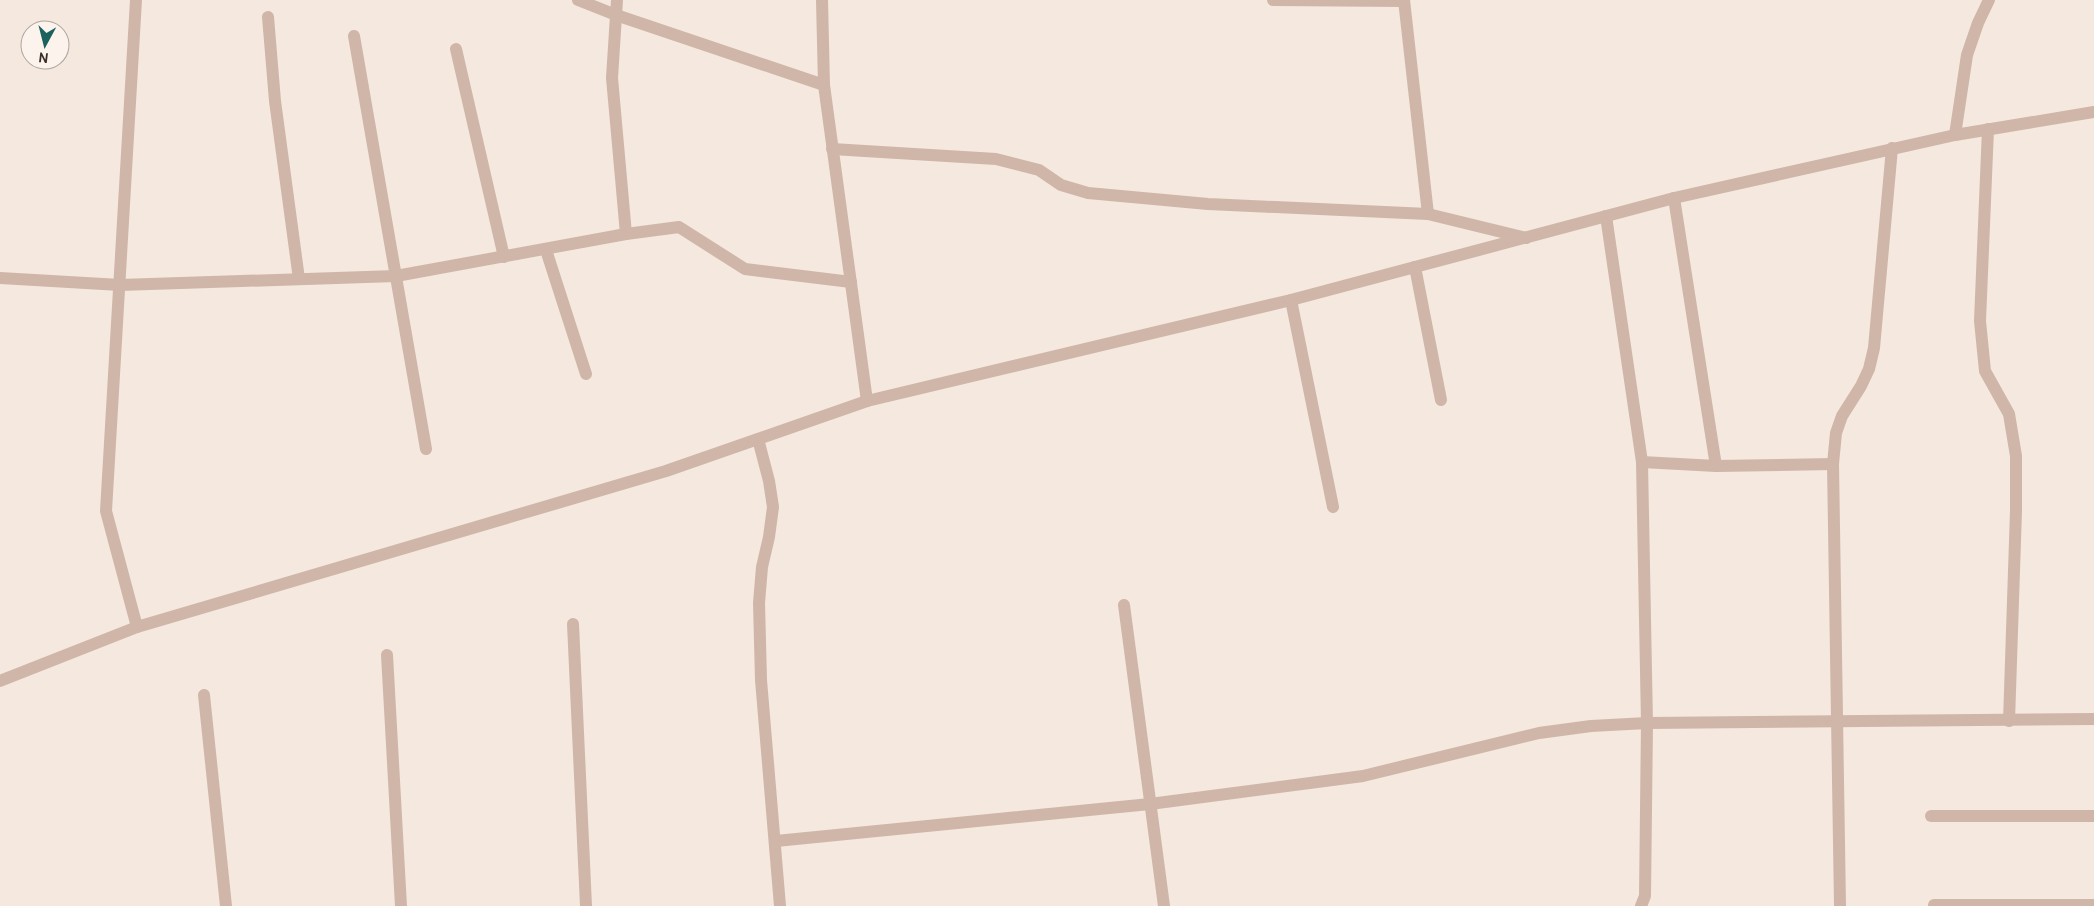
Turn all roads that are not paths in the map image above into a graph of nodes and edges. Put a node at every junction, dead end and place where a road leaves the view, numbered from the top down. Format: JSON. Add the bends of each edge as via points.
{"nodes":[{"id":1,"x":136,"y":0,"type":"edge"},
{"id":2,"x":578,"y":0,"type":"edge"},
{"id":3,"x":617,"y":0,"type":"edge"},
{"id":4,"x":822,"y":0,"type":"edge"},
{"id":5,"x":1273,"y":0,"type":"edge"},
{"id":6,"x":1989,"y":0,"type":"edge"},
{"id":7,"x":1404,"y":1,"type":"edge"},
{"id":8,"x":616,"y":15,"type":"junction"},
{"id":9,"x":268,"y":17,"type":"dead end"},
{"id":10,"x":354,"y":36,"type":"dead end"},
{"id":11,"x":456,"y":49,"type":"dead end"},
{"id":12,"x":824,"y":85,"type":"junction"},
{"id":13,"x":2094,"y":112,"type":"edge"},
{"id":14,"x":1988,"y":129,"type":"junction"},
{"id":15,"x":1955,"y":135,"type":"junction"},
{"id":16,"x":1892,"y":148,"type":"junction"},
{"id":17,"x":832,"y":149,"type":"junction"},
{"id":18,"x":1674,"y":198,"type":"junction"},
{"id":19,"x":1428,"y":214,"type":"junction"},
{"id":20,"x":1606,"y":216,"type":"junction"},
{"id":21,"x":626,"y":234,"type":"junction"},
{"id":22,"x":1528,"y":238,"type":"junction"},
{"id":23,"x":546,"y":250,"type":"junction"},
{"id":24,"x":504,"y":257,"type":"junction"},
{"id":25,"x":1415,"y":267,"type":"junction"},
{"id":26,"x":396,"y":276,"type":"junction"},
{"id":27,"x":0,"y":278,"type":"edge"},
{"id":28,"x":299,"y":279,"type":"junction"},
{"id":29,"x":851,"y":282,"type":"junction"},
{"id":30,"x":120,"y":285,"type":"junction"},
{"id":31,"x":1291,"y":300,"type":"junction"},
{"id":32,"x":586,"y":374,"type":"dead end"},
{"id":33,"x":1441,"y":400,"type":"dead end"},
{"id":34,"x":867,"y":402,"type":"junction"},
{"id":35,"x":758,"y":439,"type":"junction"},
{"id":36,"x":426,"y":449,"type":"dead end"},
{"id":37,"x":1642,"y":462,"type":"junction"},
{"id":38,"x":1833,"y":464,"type":"junction"},
{"id":39,"x":1716,"y":466,"type":"junction"},
{"id":40,"x":1333,"y":507,"type":"dead end"},
{"id":41,"x":1124,"y":605,"type":"dead end"},
{"id":42,"x":573,"y":624,"type":"dead end"},
{"id":43,"x":137,"y":627,"type":"junction"},
{"id":44,"x":387,"y":655,"type":"dead end"},
{"id":45,"x":0,"y":681,"type":"edge"},
{"id":46,"x":204,"y":696,"type":"dead end"},
{"id":47,"x":2094,"y":719,"type":"edge"},
{"id":48,"x":1837,"y":721,"type":"junction"},
{"id":49,"x":2009,"y":721,"type":"junction"},
{"id":50,"x":1647,"y":723,"type":"junction"},
{"id":51,"x":1150,"y":804,"type":"junction"},
{"id":52,"x":1931,"y":816,"type":"dead end"},
{"id":53,"x":2094,"y":816,"type":"edge"},
{"id":54,"x":776,"y":841,"type":"junction"},
{"id":55,"x":1934,"y":905,"type":"edge"},
{"id":56,"x":2094,"y":905,"type":"edge"},
{"id":57,"x":226,"y":906,"type":"edge"},
{"id":58,"x":401,"y":906,"type":"edge"},
{"id":59,"x":586,"y":906,"type":"edge"},
{"id":60,"x":780,"y":906,"type":"edge"},
{"id":61,"x":1164,"y":906,"type":"edge"},
{"id":62,"x":1641,"y":906,"type":"edge"},
{"id":63,"x":1840,"y":906,"type":"edge"}],
"edges":[{"from":1,"to":30,"type":"street"},
{"from":2,"to":8,"type":"street"},
{"from":3,"to":8,"type":"street"},
{"from":4,"to":12,"type":"street"},
{"from":5,"to":7,"type":"street"},
{"from":6,"to":15,"type":"street","via":[[1967,55]]},
{"from":7,"to":19,"type":"street"},
{"from":8,"to":12,"type":"street"},
{"from":8,"to":21,"type":"street","via":[[612,78]]},
{"from":9,"to":28,"type":"street","via":[[275,101]]},
{"from":10,"to":26,"type":"street"},
{"from":11,"to":24,"type":"street"},
{"from":12,"to":17,"type":"street"},
{"from":13,"to":14,"type":"street"},
{"from":14,"to":15,"type":"street"},
{"from":14,"to":49,"type":"street","via":[[1980,321],[1982,346],[1985,371],[2009,414],[2016,456]]},
{"from":15,"to":16,"type":"street"},
{"from":16,"to":18,"type":"street"},
{"from":16,"to":38,"type":"street","via":[[1874,348],[1869,369],[1842,416],[1836,433]]},
{"from":17,"to":19,"type":"street","via":[[996,159],[1039,170],[1061,185],[1088,193],[1122,197]]},
{"from":17,"to":29,"type":"street"},
{"from":18,"to":20,"type":"street"},
{"from":18,"to":39,"type":"street"},
{"from":19,"to":22,"type":"street"},
{"from":20,"to":22,"type":"street"},
{"from":20,"to":37,"type":"street"},
{"from":21,"to":23,"type":"street"},
{"from":21,"to":29,"type":"street","via":[[679,227],[745,269]]},
{"from":22,"to":25,"type":"street"},
{"from":23,"to":24,"type":"street"},
{"from":23,"to":32,"type":"street"},
{"from":24,"to":26,"type":"street"},
{"from":25,"to":31,"type":"street"},
{"from":25,"to":33,"type":"street"},
{"from":26,"to":28,"type":"street"},
{"from":26,"to":36,"type":"street"},
{"from":27,"to":30,"type":"street"},
{"from":28,"to":30,"type":"street"},
{"from":29,"to":34,"type":"street"},
{"from":30,"to":43,"type":"street","via":[[106,511]]},
{"from":31,"to":34,"type":"street"},
{"from":31,"to":40,"type":"street"},
{"from":34,"to":35,"type":"street"},
{"from":35,"to":43,"type":"street","via":[[657,474]]},
{"from":35,"to":54,"type":"street","via":[[773,507],[759,603]]},
{"from":37,"to":39,"type":"street"},
{"from":37,"to":50,"type":"street"},
{"from":38,"to":39,"type":"street"},
{"from":38,"to":48,"type":"street"},
{"from":41,"to":51,"type":"street"},
{"from":42,"to":59,"type":"street"},
{"from":43,"to":45,"type":"street"},
{"from":44,"to":58,"type":"street"},
{"from":46,"to":57,"type":"street"},
{"from":47,"to":49,"type":"street"},
{"from":48,"to":49,"type":"street"},
{"from":48,"to":50,"type":"street"},
{"from":48,"to":63,"type":"street"},
{"from":50,"to":51,"type":"street","via":[[1539,733],[1363,776]]},
{"from":50,"to":62,"type":"street","via":[[1645,896]]},
{"from":51,"to":54,"type":"street"},
{"from":51,"to":61,"type":"street"},
{"from":52,"to":53,"type":"street"},
{"from":54,"to":60,"type":"street"},
{"from":55,"to":56,"type":"street"}]}
